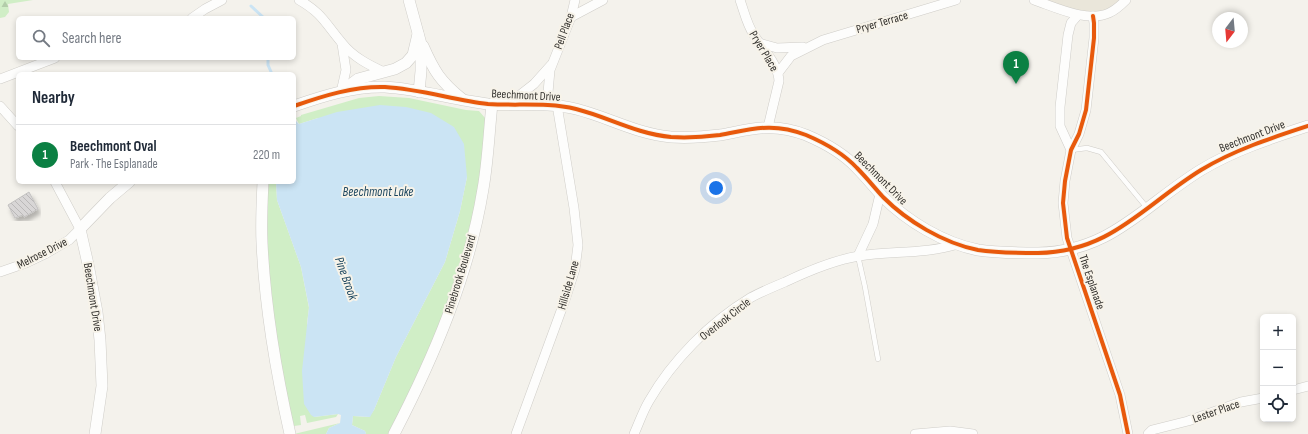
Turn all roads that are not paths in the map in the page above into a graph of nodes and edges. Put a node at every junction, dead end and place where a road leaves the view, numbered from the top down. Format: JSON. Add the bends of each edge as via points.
{"nodes":[{"id":1,"x":222,"y":0,"type":"edge"},
{"id":2,"x":299,"y":0,"type":"edge"},
{"id":3,"x":409,"y":0,"type":"edge"},
{"id":4,"x":575,"y":0,"type":"edge"},
{"id":5,"x":603,"y":0,"type":"edge"},
{"id":6,"x":740,"y":0,"type":"edge"},
{"id":7,"x":956,"y":0,"type":"edge"},
{"id":8,"x":1034,"y":0,"type":"edge"},
{"id":9,"x":1126,"y":0,"type":"edge"},
{"id":10,"x":1078,"y":15,"type":"junction"},
{"id":11,"x":195,"y":16,"type":"edge"},
{"id":12,"x":1093,"y":16,"type":"junction"},
{"id":13,"x":571,"y":17,"type":"junction"},
{"id":14,"x":419,"y":36,"type":"junction"},
{"id":15,"x":760,"y":43,"type":"junction"},
{"id":16,"x":342,"y":44,"type":"junction"},
{"id":17,"x":809,"y":46,"type":"junction"},
{"id":18,"x":50,"y":60,"type":"edge"},
{"id":19,"x":553,"y":62,"type":"junction"},
{"id":20,"x":16,"y":72,"type":"edge"},
{"id":21,"x":16,"y":72,"type":"edge"},
{"id":22,"x":384,"y":72,"type":"junction"},
{"id":23,"x":778,"y":73,"type":"junction"},
{"id":24,"x":0,"y":78,"type":"edge"},
{"id":25,"x":341,"y":92,"type":"junction"},
{"id":26,"x":419,"y":92,"type":"junction"},
{"id":27,"x":464,"y":100,"type":"junction"},
{"id":28,"x":492,"y":104,"type":"junction"},
{"id":29,"x":296,"y":105,"type":"edge"},
{"id":30,"x":507,"y":105,"type":"junction"},
{"id":31,"x":552,"y":105,"type":"junction"},
{"id":32,"x":0,"y":106,"type":"edge"},
{"id":33,"x":16,"y":124,"type":"edge"},
{"id":34,"x":1308,"y":126,"type":"edge"},
{"id":35,"x":768,"y":127,"type":"junction"},
{"id":36,"x":1071,"y":150,"type":"junction"},
{"id":37,"x":56,"y":184,"type":"edge"},
{"id":38,"x":127,"y":184,"type":"edge"},
{"id":39,"x":262,"y":184,"type":"edge"},
{"id":40,"x":880,"y":194,"type":"junction"},
{"id":41,"x":1148,"y":209,"type":"junction"},
{"id":42,"x":80,"y":229,"type":"junction"},
{"id":43,"x":958,"y":244,"type":"junction"},
{"id":44,"x":1071,"y":250,"type":"junction"},
{"id":45,"x":858,"y":256,"type":"junction"},
{"id":46,"x":0,"y":272,"type":"edge"},
{"id":47,"x":878,"y":359,"type":"dead end"},
{"id":48,"x":1308,"y":386,"type":"edge"},
{"id":49,"x":1296,"y":389,"type":"edge"},
{"id":50,"x":1260,"y":399,"type":"edge"},
{"id":51,"x":95,"y":434,"type":"edge"},
{"id":52,"x":290,"y":434,"type":"edge"},
{"id":53,"x":394,"y":434,"type":"edge"},
{"id":54,"x":516,"y":434,"type":"edge"},
{"id":55,"x":634,"y":434,"type":"edge"},
{"id":56,"x":915,"y":434,"type":"edge"},
{"id":57,"x":973,"y":434,"type":"edge"},
{"id":58,"x":1128,"y":434,"type":"edge"},
{"id":59,"x":1148,"y":434,"type":"edge"}],
"edges":[{"from":1,"to":11,"type":"street"},
{"from":2,"to":16,"type":"street","via":[[326,21]]},
{"from":3,"to":14,"type":"street"},
{"from":4,"to":13,"type":"street","name":"Pell Place"},
{"from":5,"to":13,"type":"street"},
{"from":6,"to":15,"type":"street","name":"Pryer Place","via":[[750,29]]},
{"from":7,"to":17,"type":"street","name":"Pryer Terrace"},
{"from":8,"to":10,"type":"street"},
{"from":9,"to":12,"type":"street","via":[[1109,14]]},
{"from":10,"to":12,"type":"street"},
{"from":10,"to":36,"type":"street","via":[[1071,23],[1068,35],[1060,107],[1060,126]]},
{"from":12,"to":36,"type":"street","name":"The Esplanade","via":[[1086,110]]},
{"from":13,"to":19,"type":"street","name":"Pell Place"},
{"from":14,"to":22,"type":"street","via":[[409,61]]},
{"from":14,"to":26,"type":"street","via":[[422,57]]},
{"from":14,"to":27,"type":"street","via":[[436,74]]},
{"from":15,"to":17,"type":"street","name":"Pryer Terrace","via":[[783,49]]},
{"from":15,"to":23,"type":"street","name":"Pryer Place"},
{"from":16,"to":22,"type":"street","via":[[364,62]]},
{"from":16,"to":25,"type":"street","via":[[346,70]]},
{"from":17,"to":23,"type":"street","name":"Pryer Terrace","via":[[791,56]]},
{"from":18,"to":20,"type":"street"},
{"from":19,"to":30,"type":"street","name":"Pell Place","via":[[534,84]]},
{"from":19,"to":31,"type":"street","name":"Pell Place","via":[[549,77]]},
{"from":21,"to":24,"type":"street"},
{"from":22,"to":25,"type":"street","via":[[358,79]]},
{"from":23,"to":35,"type":"street","name":"Pryer Place","via":[[779,81]]},
{"from":25,"to":26,"type":"street","name":"Beechmont Drive","via":[[378,87]]},
{"from":25,"to":29,"type":"street","name":"Beechmont Drive"},
{"from":26,"to":27,"type":"street","name":"Beechmont Drive"},
{"from":27,"to":28,"type":"street","name":"Beechmont Drive"},
{"from":28,"to":30,"type":"street","name":"Beechmont Drive"},
{"from":28,"to":53,"type":"street","name":"Pinebrook Boulevard","via":[[483,189],[459,285],[430,360]]},
{"from":30,"to":31,"type":"street","name":"Beechmont Drive"},
{"from":31,"to":35,"type":"street","name":"Beechmont Drive","via":[[663,136],[700,137]]},
{"from":31,"to":54,"type":"street","name":"Hillside Lane","via":[[574,208],[578,245],[575,269],[565,300]]},
{"from":32,"to":33,"type":"street"},
{"from":34,"to":41,"type":"street","name":"Beechmont Drive","via":[[1225,157],[1189,177]]},
{"from":35,"to":40,"type":"street","name":"Beechmont Drive","via":[[798,132],[834,149],[852,163]]},
{"from":36,"to":41,"type":"lane","via":[[1087,148],[1101,152]]},
{"from":36,"to":44,"type":"street","name":"The Esplanade","via":[[1063,203]]},
{"from":37,"to":42,"type":"street"},
{"from":38,"to":42,"type":"street"},
{"from":39,"to":52,"type":"street","via":[[262,243],[268,310]]},
{"from":40,"to":43,"type":"street","name":"Beechmont Drive","via":[[910,219]]},
{"from":40,"to":45,"type":"street","via":[[872,224]]},
{"from":41,"to":44,"type":"street","name":"Beechmont Drive","via":[[1099,240]]},
{"from":42,"to":46,"type":"street","name":"Melrose Drive","via":[[69,240],[45,254]]},
{"from":42,"to":51,"type":"street","name":"Beechmont Drive","via":[[97,312],[100,340],[102,386]]},
{"from":43,"to":44,"type":"street","name":"Beechmont Drive","via":[[998,252],[1048,253]]},
{"from":43,"to":45,"type":"street","name":"Overlook Circle","via":[[935,249]]},
{"from":44,"to":58,"type":"street","name":"The Esplanade","via":[[1120,395]]},
{"from":45,"to":47,"type":"lane"},
{"from":45,"to":55,"type":"street","name":"Overlook Circle","via":[[799,275],[750,298],[709,328],[661,382],[648,402]]},
{"from":48,"to":49,"type":"street"},
{"from":50,"to":59,"type":"street","name":"Lester Place","via":[[1152,430]]},
{"from":56,"to":57,"type":"street","via":[[950,431]]}]}
